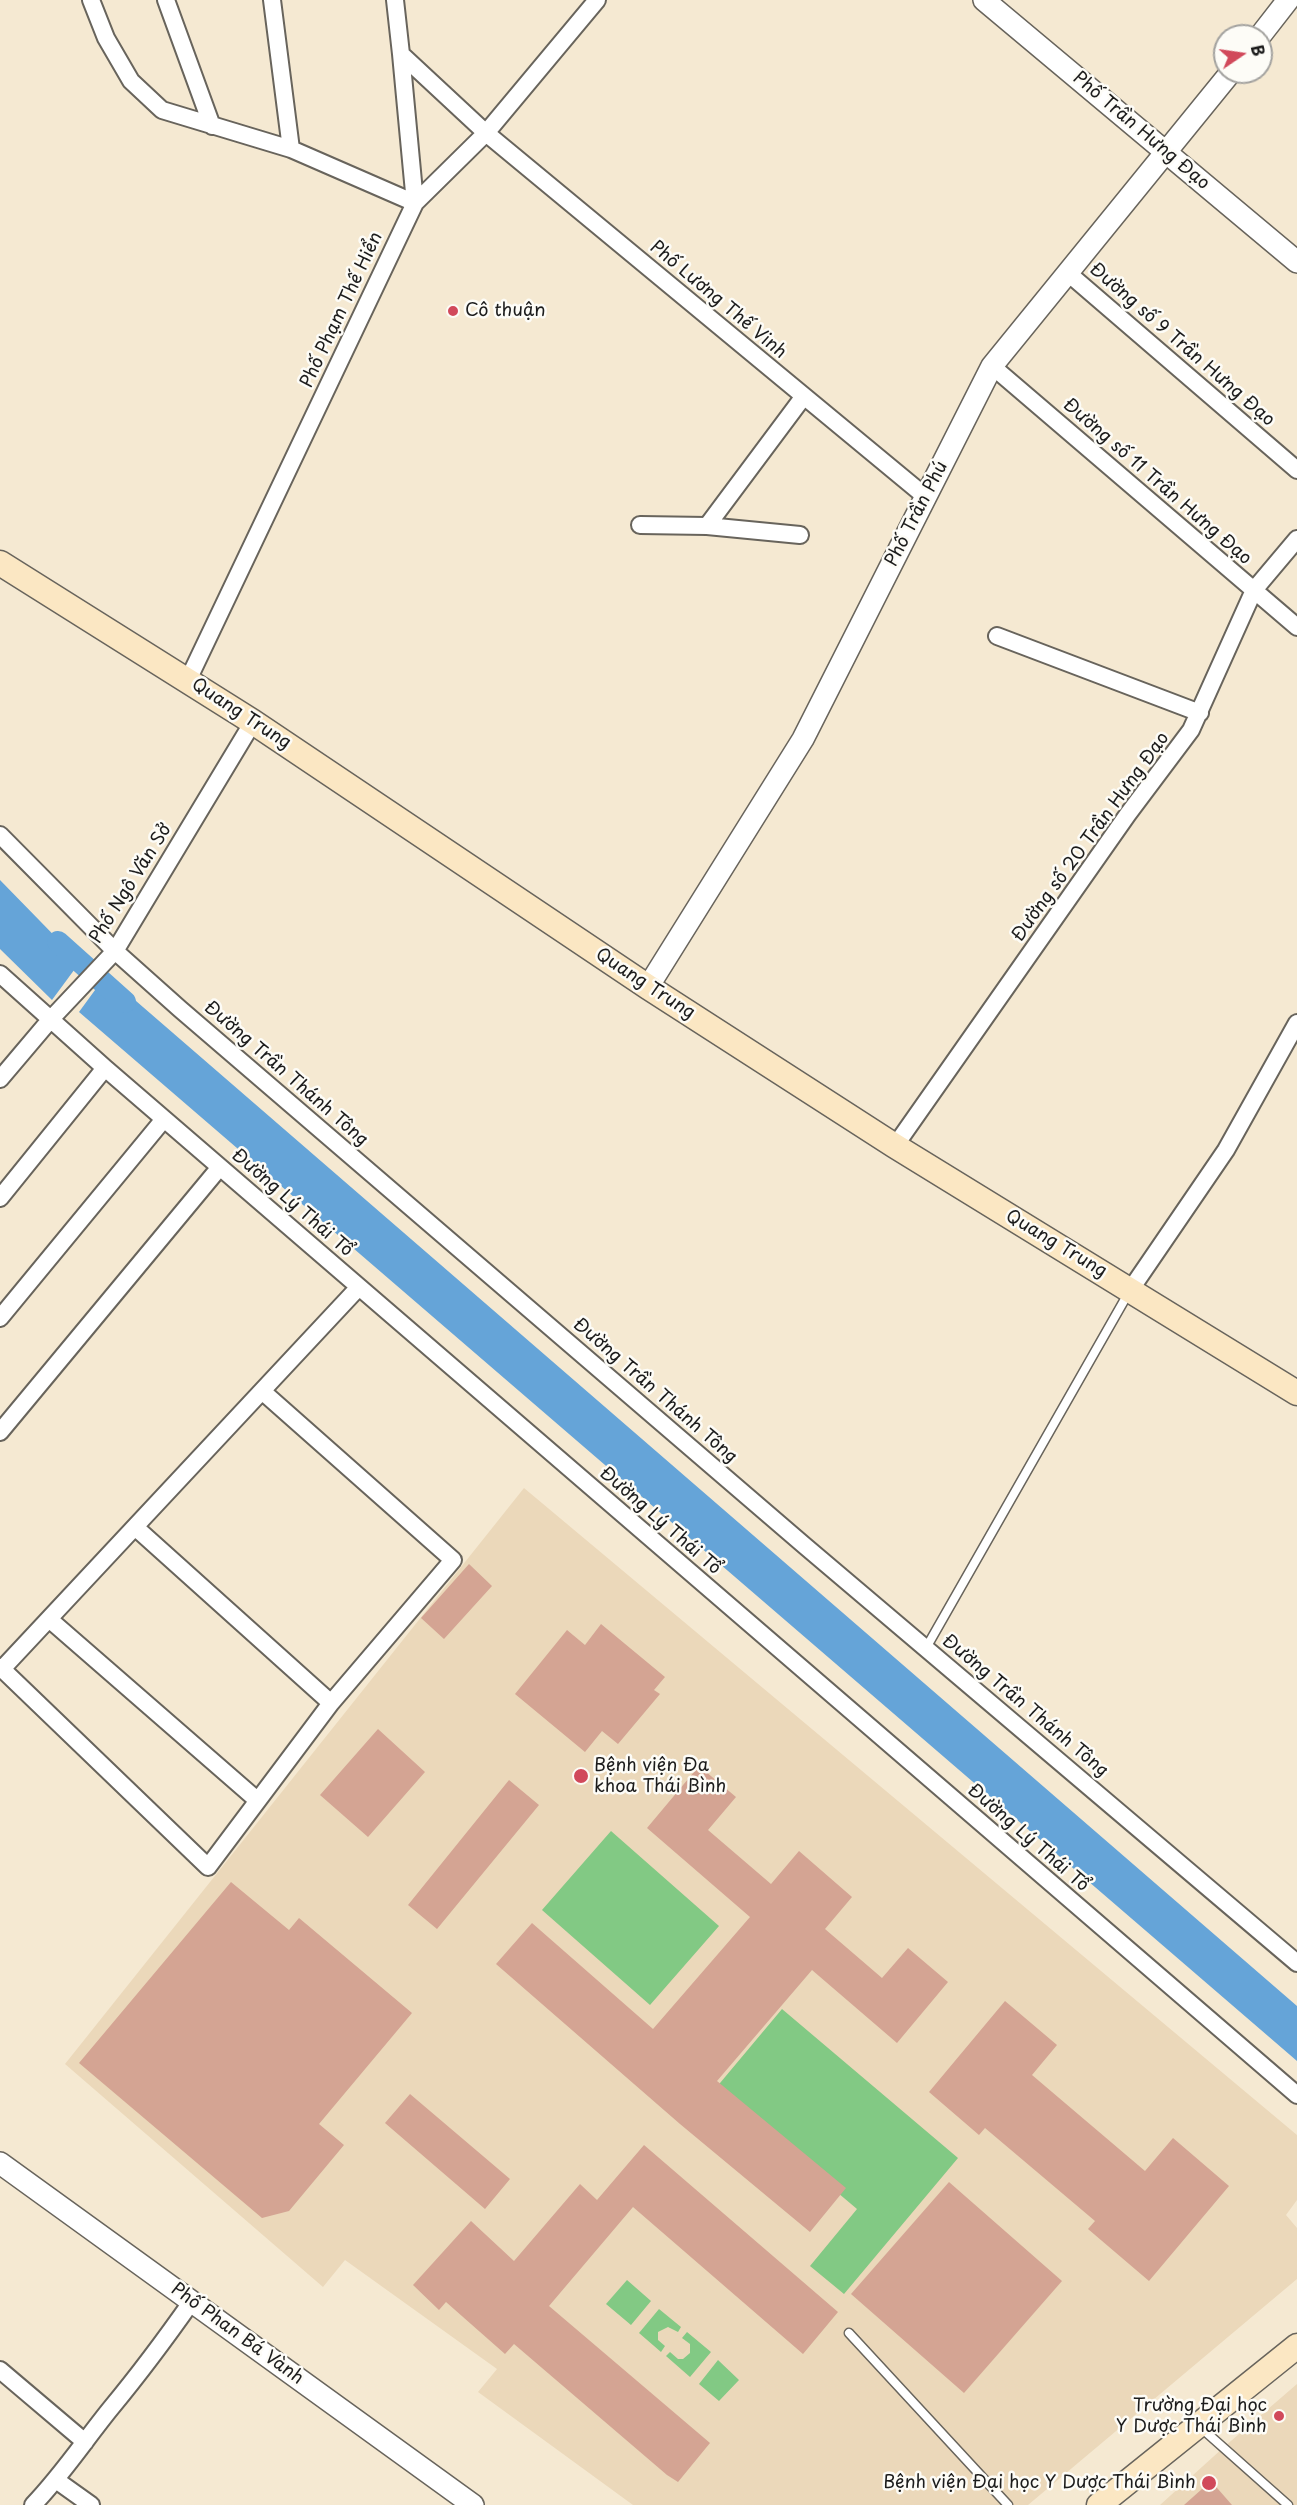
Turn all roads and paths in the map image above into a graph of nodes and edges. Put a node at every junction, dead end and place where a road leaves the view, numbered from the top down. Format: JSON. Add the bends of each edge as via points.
{"nodes":[{"id":1,"x":91,"y":0,"type":"edge"},
{"id":2,"x":166,"y":0,"type":"edge"},
{"id":3,"x":272,"y":0,"type":"edge"},
{"id":4,"x":395,"y":0,"type":"edge"},
{"id":5,"x":597,"y":0,"type":"edge"},
{"id":6,"x":984,"y":0,"type":"edge"},
{"id":7,"x":1288,"y":0,"type":"edge"},
{"id":8,"x":1269,"y":24,"type":"edge"},
{"id":9,"x":401,"y":54,"type":"junction"},
{"id":10,"x":1222,"y":84,"type":"edge"},
{"id":11,"x":212,"y":126,"type":"junction"},
{"id":12,"x":486,"y":133,"type":"junction"},
{"id":13,"x":291,"y":149,"type":"junction"},
{"id":14,"x":1167,"y":153,"type":"junction"},
{"id":15,"x":415,"y":203,"type":"junction"},
{"id":16,"x":1297,"y":262,"type":"edge"},
{"id":17,"x":1068,"y":273,"type":"junction"},
{"id":18,"x":992,"y":366,"type":"junction"},
{"id":19,"x":804,"y":396,"type":"junction"},
{"id":20,"x":1297,"y":470,"type":"edge"},
{"id":21,"x":926,"y":497,"type":"junction"},
{"id":22,"x":640,"y":525,"type":"dead end"},
{"id":23,"x":707,"y":526,"type":"junction"},
{"id":24,"x":800,"y":535,"type":"dead end"},
{"id":25,"x":1297,"y":539,"type":"edge"},
{"id":26,"x":0,"y":563,"type":"edge"},
{"id":27,"x":1254,"y":590,"type":"junction"},
{"id":28,"x":1297,"y":627,"type":"edge"},
{"id":29,"x":997,"y":636,"type":"dead end"},
{"id":30,"x":188,"y":680,"type":"junction"},
{"id":31,"x":1200,"y":713,"type":"junction"},
{"id":32,"x":253,"y":722,"type":"junction"},
{"id":33,"x":0,"y":836,"type":"edge"},
{"id":34,"x":109,"y":957,"type":"junction"},
{"id":35,"x":0,"y":974,"type":"edge"},
{"id":36,"x":648,"y":987,"type":"junction"},
{"id":37,"x":50,"y":1020,"type":"junction"},
{"id":38,"x":1297,"y":1023,"type":"edge"},
{"id":39,"x":105,"y":1068,"type":"junction"},
{"id":40,"x":0,"y":1079,"type":"edge"},
{"id":41,"x":165,"y":1119,"type":"junction"},
{"id":42,"x":896,"y":1146,"type":"junction"},
{"id":43,"x":220,"y":1167,"type":"junction"},
{"id":44,"x":0,"y":1198,"type":"edge"},
{"id":45,"x":359,"y":1287,"type":"junction"},
{"id":46,"x":1131,"y":1289,"type":"junction"},
{"id":47,"x":0,"y":1318,"type":"edge"},
{"id":48,"x":262,"y":1391,"type":"junction"},
{"id":49,"x":1297,"y":1394,"type":"edge"},
{"id":50,"x":0,"y":1432,"type":"edge"},
{"id":51,"x":135,"y":1527,"type":"junction"},
{"id":52,"x":49,"y":1619,"type":"junction"},
{"id":53,"x":926,"y":1648,"type":"junction"},
{"id":54,"x":1,"y":1668,"type":"edge"},
{"id":55,"x":331,"y":1703,"type":"junction"},
{"id":56,"x":257,"y":1800,"type":"junction"},
{"id":57,"x":1297,"y":1963,"type":"edge"},
{"id":58,"x":1297,"y":2095,"type":"edge"},
{"id":59,"x":0,"y":2163,"type":"edge"},
{"id":60,"x":192,"y":2301,"type":"junction"},
{"id":61,"x":849,"y":2333,"type":"dead end"},
{"id":62,"x":1297,"y":2346,"type":"edge"},
{"id":63,"x":0,"y":2370,"type":"edge"},
{"id":64,"x":1199,"y":2426,"type":"junction"},
{"id":65,"x":85,"y":2442,"type":"junction"},
{"id":66,"x":57,"y":2480,"type":"junction"},
{"id":67,"x":33,"y":2505,"type":"edge"},
{"id":68,"x":92,"y":2505,"type":"edge"},
{"id":69,"x":473,"y":2505,"type":"edge"},
{"id":70,"x":1008,"y":2505,"type":"edge"},
{"id":71,"x":1099,"y":2505,"type":"edge"},
{"id":72,"x":1288,"y":2505,"type":"edge"}],
"edges":[{"from":1,"to":11,"type":"street","via":[[106,38],[131,81],[162,110]]},
{"from":2,"to":11,"type":"street"},
{"from":3,"to":13,"type":"street"},
{"from":4,"to":9,"type":"street"},
{"from":5,"to":12,"type":"street","name":"Phố Phạm Thế Hiển"},
{"from":6,"to":14,"type":"street","name":"Phố Trần Hưng Đạo"},
{"from":7,"to":8,"type":"street"},
{"from":9,"to":12,"type":"street","name":"Phố Lương Thế Vinh"},
{"from":9,"to":15,"type":"street"},
{"from":10,"to":14,"type":"street","name":"Phố Trần Phú"},
{"from":11,"to":13,"type":"street"},
{"from":12,"to":15,"type":"street","name":"Phố Phạm Thế Hiển"},
{"from":12,"to":19,"type":"street","name":"Phố Lương Thế Vinh"},
{"from":13,"to":15,"type":"street"},
{"from":14,"to":16,"type":"street","name":"Phố Trần Hưng Đạo"},
{"from":14,"to":17,"type":"street","name":"Phố Trần Phú"},
{"from":15,"to":30,"type":"street","name":"Phố Phạm Thế Hiển"},
{"from":17,"to":18,"type":"street","name":"Phố Trần Phú"},
{"from":17,"to":20,"type":"street","name":"Đường số 9 Trần Hưng Đạo"},
{"from":18,"to":21,"type":"street","name":"Phố Trần Phú"},
{"from":18,"to":27,"type":"street","name":"Đường số 11 Trần Hưng Đạo"},
{"from":19,"to":21,"type":"street","name":"Phố Lương Thế Vinh"},
{"from":19,"to":23,"type":"street"},
{"from":21,"to":36,"type":"street","name":"Phố Trần Phú","via":[[803,740]]},
{"from":22,"to":23,"type":"street"},
{"from":23,"to":24,"type":"street"},
{"from":25,"to":27,"type":"street","name":"Đường số 20 Trần Hưng Đạo"},
{"from":26,"to":30,"type":"main road","name":"Quang Trung"},
{"from":27,"to":28,"type":"street","name":"Đường số 11 Trần Hưng Đạo"},
{"from":27,"to":31,"type":"street","name":"Đường số 20 Trần Hưng Đạo"},
{"from":29,"to":31,"type":"street"},
{"from":30,"to":32,"type":"main road","name":"Quang Trung"},
{"from":31,"to":42,"type":"street","name":"Đường số 20 Trần Hưng Đạo"},
{"from":32,"to":34,"type":"street","name":"Phố Ngô Văn Sở"},
{"from":32,"to":36,"type":"main road","name":"Quang Trung"},
{"from":33,"to":34,"type":"street","name":"Đường Trần Thánh Tông"},
{"from":34,"to":37,"type":"street","name":"Phố Ngô Văn Sở"},
{"from":34,"to":53,"type":"street","name":"Đường Trần Thánh Tông"},
{"from":35,"to":37,"type":"street","name":"Đường Lý Thái Tổ"},
{"from":36,"to":42,"type":"main road","name":"Quang Trung"},
{"from":37,"to":39,"type":"street","name":"Đường Lý Thái Tổ"},
{"from":37,"to":40,"type":"street","name":"Phố Ngô Văn Sở"},
{"from":38,"to":46,"type":"street","via":[[1226,1150]]},
{"from":39,"to":41,"type":"street","name":"Đường Lý Thái Tổ"},
{"from":39,"to":44,"type":"street"},
{"from":41,"to":43,"type":"street","name":"Đường Lý Thái Tổ"},
{"from":41,"to":47,"type":"street"},
{"from":42,"to":46,"type":"main road","name":"Quang Trung"},
{"from":43,"to":45,"type":"street","name":"Đường Lý Thái Tổ"},
{"from":43,"to":50,"type":"street"},
{"from":45,"to":48,"type":"street"},
{"from":45,"to":58,"type":"street","name":"Đường Lý Thái Tổ"},
{"from":46,"to":49,"type":"main road","name":"Quang Trung"},
{"from":46,"to":53,"type":"lane"},
{"from":48,"to":51,"type":"street"},
{"from":48,"to":55,"type":"street","via":[[453,1560]]},
{"from":51,"to":52,"type":"street"},
{"from":51,"to":55,"type":"street"},
{"from":52,"to":54,"type":"street"},
{"from":52,"to":56,"type":"street"},
{"from":53,"to":57,"type":"street","name":"Đường Trần Thánh Tông"},
{"from":54,"to":56,"type":"street","via":[[208,1867]]},
{"from":55,"to":56,"type":"street"},
{"from":59,"to":60,"type":"street","name":"Phố Phan Bá Vành"},
{"from":60,"to":65,"type":"street","via":[[137,2379]]},
{"from":60,"to":69,"type":"street","name":"Phố Phan Bá Vành"},
{"from":61,"to":70,"type":"lane"},
{"from":62,"to":64,"type":"main road"},
{"from":63,"to":65,"type":"street"},
{"from":64,"to":71,"type":"main road"},
{"from":64,"to":72,"type":"lane"},
{"from":65,"to":66,"type":"street"},
{"from":66,"to":67,"type":"street"},
{"from":66,"to":68,"type":"street"}]}
